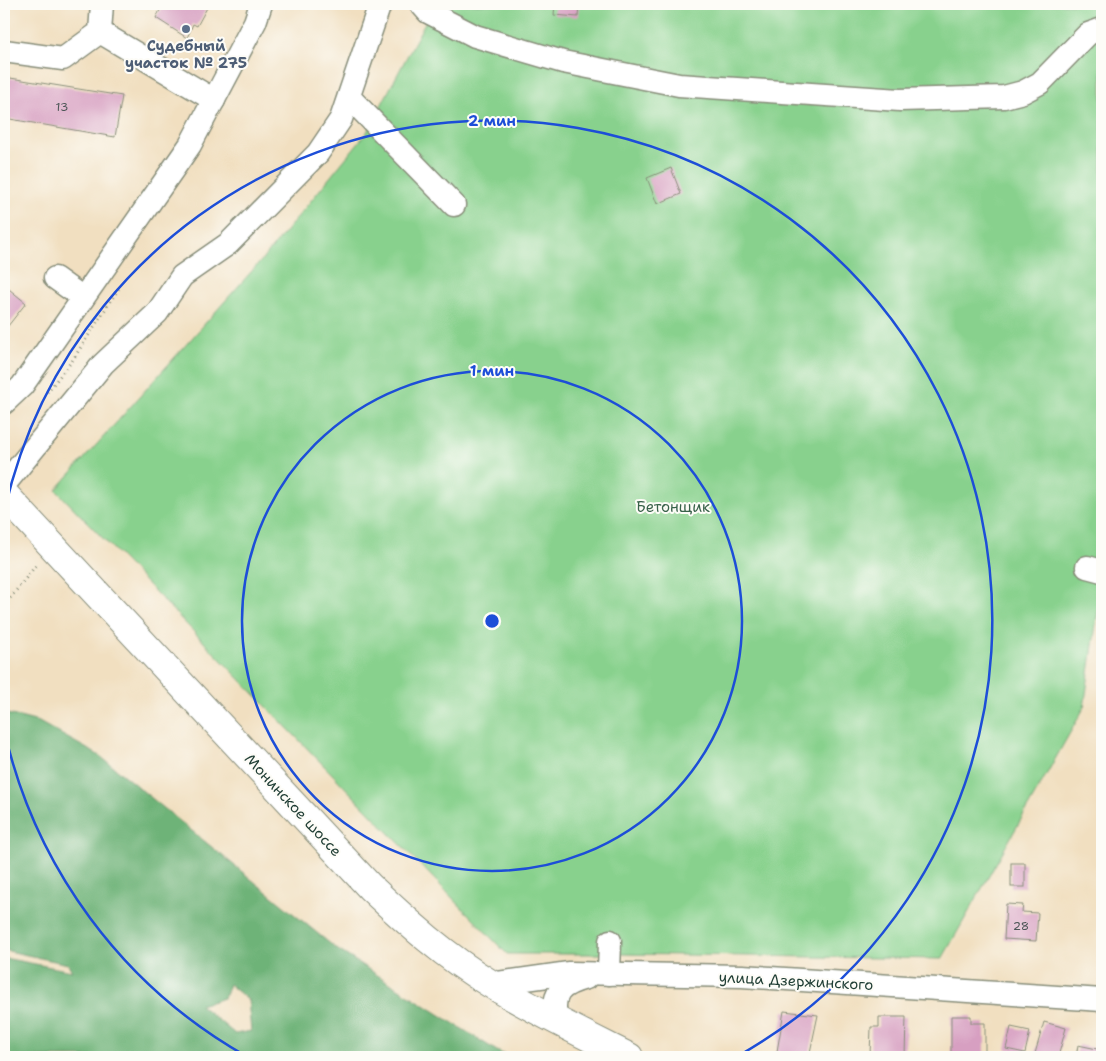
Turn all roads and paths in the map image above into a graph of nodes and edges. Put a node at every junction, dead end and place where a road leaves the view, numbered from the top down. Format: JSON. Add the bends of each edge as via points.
{"nodes":[{"id":1,"x":102,"y":4,"type":"edge"},
{"id":2,"x":261,"y":4,"type":"edge"},
{"id":3,"x":380,"y":4,"type":"edge"},
{"id":4,"x":421,"y":4,"type":"edge"},
{"id":5,"x":1102,"y":29,"type":"edge"},
{"id":6,"x":100,"y":32,"type":"junction"},
{"id":7,"x":4,"y":51,"type":"edge"},
{"id":8,"x":349,"y":97,"type":"junction"},
{"id":9,"x":214,"y":100,"type":"junction"},
{"id":10,"x":454,"y":205,"type":"dead end"},
{"id":11,"x":55,"y":278,"type":"dead end"},
{"id":12,"x":83,"y":298,"type":"junction"},
{"id":13,"x":4,"y":403,"type":"edge"},
{"id":14,"x":4,"y":485,"type":"edge"},
{"id":15,"x":4,"y":494,"type":"edge"},
{"id":16,"x":51,"y":546,"type":"junction"},
{"id":17,"x":4,"y":606,"type":"edge"},
{"id":18,"x":610,"y":941,"type":"dead end"},
{"id":19,"x":606,"y":974,"type":"junction"},
{"id":20,"x":490,"y":984,"type":"junction"},
{"id":21,"x":1102,"y":1000,"type":"edge"},
{"id":22,"x":557,"y":1021,"type":"junction"},
{"id":23,"x":629,"y":1057,"type":"edge"}],
"edges":[{"from":1,"to":6,"type":"street"},
{"from":2,"to":9,"type":"street","via":[[255,22]]},
{"from":3,"to":8,"type":"street"},
{"from":4,"to":5,"type":"street","via":[[428,12],[475,36],[563,62],[679,85],[900,100],[1004,97],[1023,92],[1040,83],[1088,34]]},
{"from":6,"to":7,"type":"street","via":[[63,59]]},
{"from":6,"to":9,"type":"street"},
{"from":8,"to":10,"type":"street"},
{"from":8,"to":14,"type":"street","via":[[341,120],[318,152],[228,244],[182,276],[157,313],[102,364]]},
{"from":9,"to":12,"type":"street","via":[[190,145]]},
{"from":11,"to":12,"type":"street"},
{"from":12,"to":13,"type":"street","via":[[22,386]]},
{"from":15,"to":16,"type":"main road","name":"Монинское шоссе"},
{"from":16,"to":17,"type":"path"},
{"from":16,"to":20,"type":"main road","name":"Монинское шоссе","via":[[370,887],[413,928]]},
{"from":18,"to":19,"type":"street"},
{"from":19,"to":20,"type":"street","name":"улица Дзержинского","via":[[569,973]]},
{"from":19,"to":21,"type":"street","name":"улица Дзержинского","via":[[742,976]]},
{"from":19,"to":22,"type":"street","via":[[563,987],[555,998]]},
{"from":20,"to":22,"type":"main road","name":"Монинское шоссе"},
{"from":22,"to":23,"type":"main road","name":"Монинское шоссе"}]}
